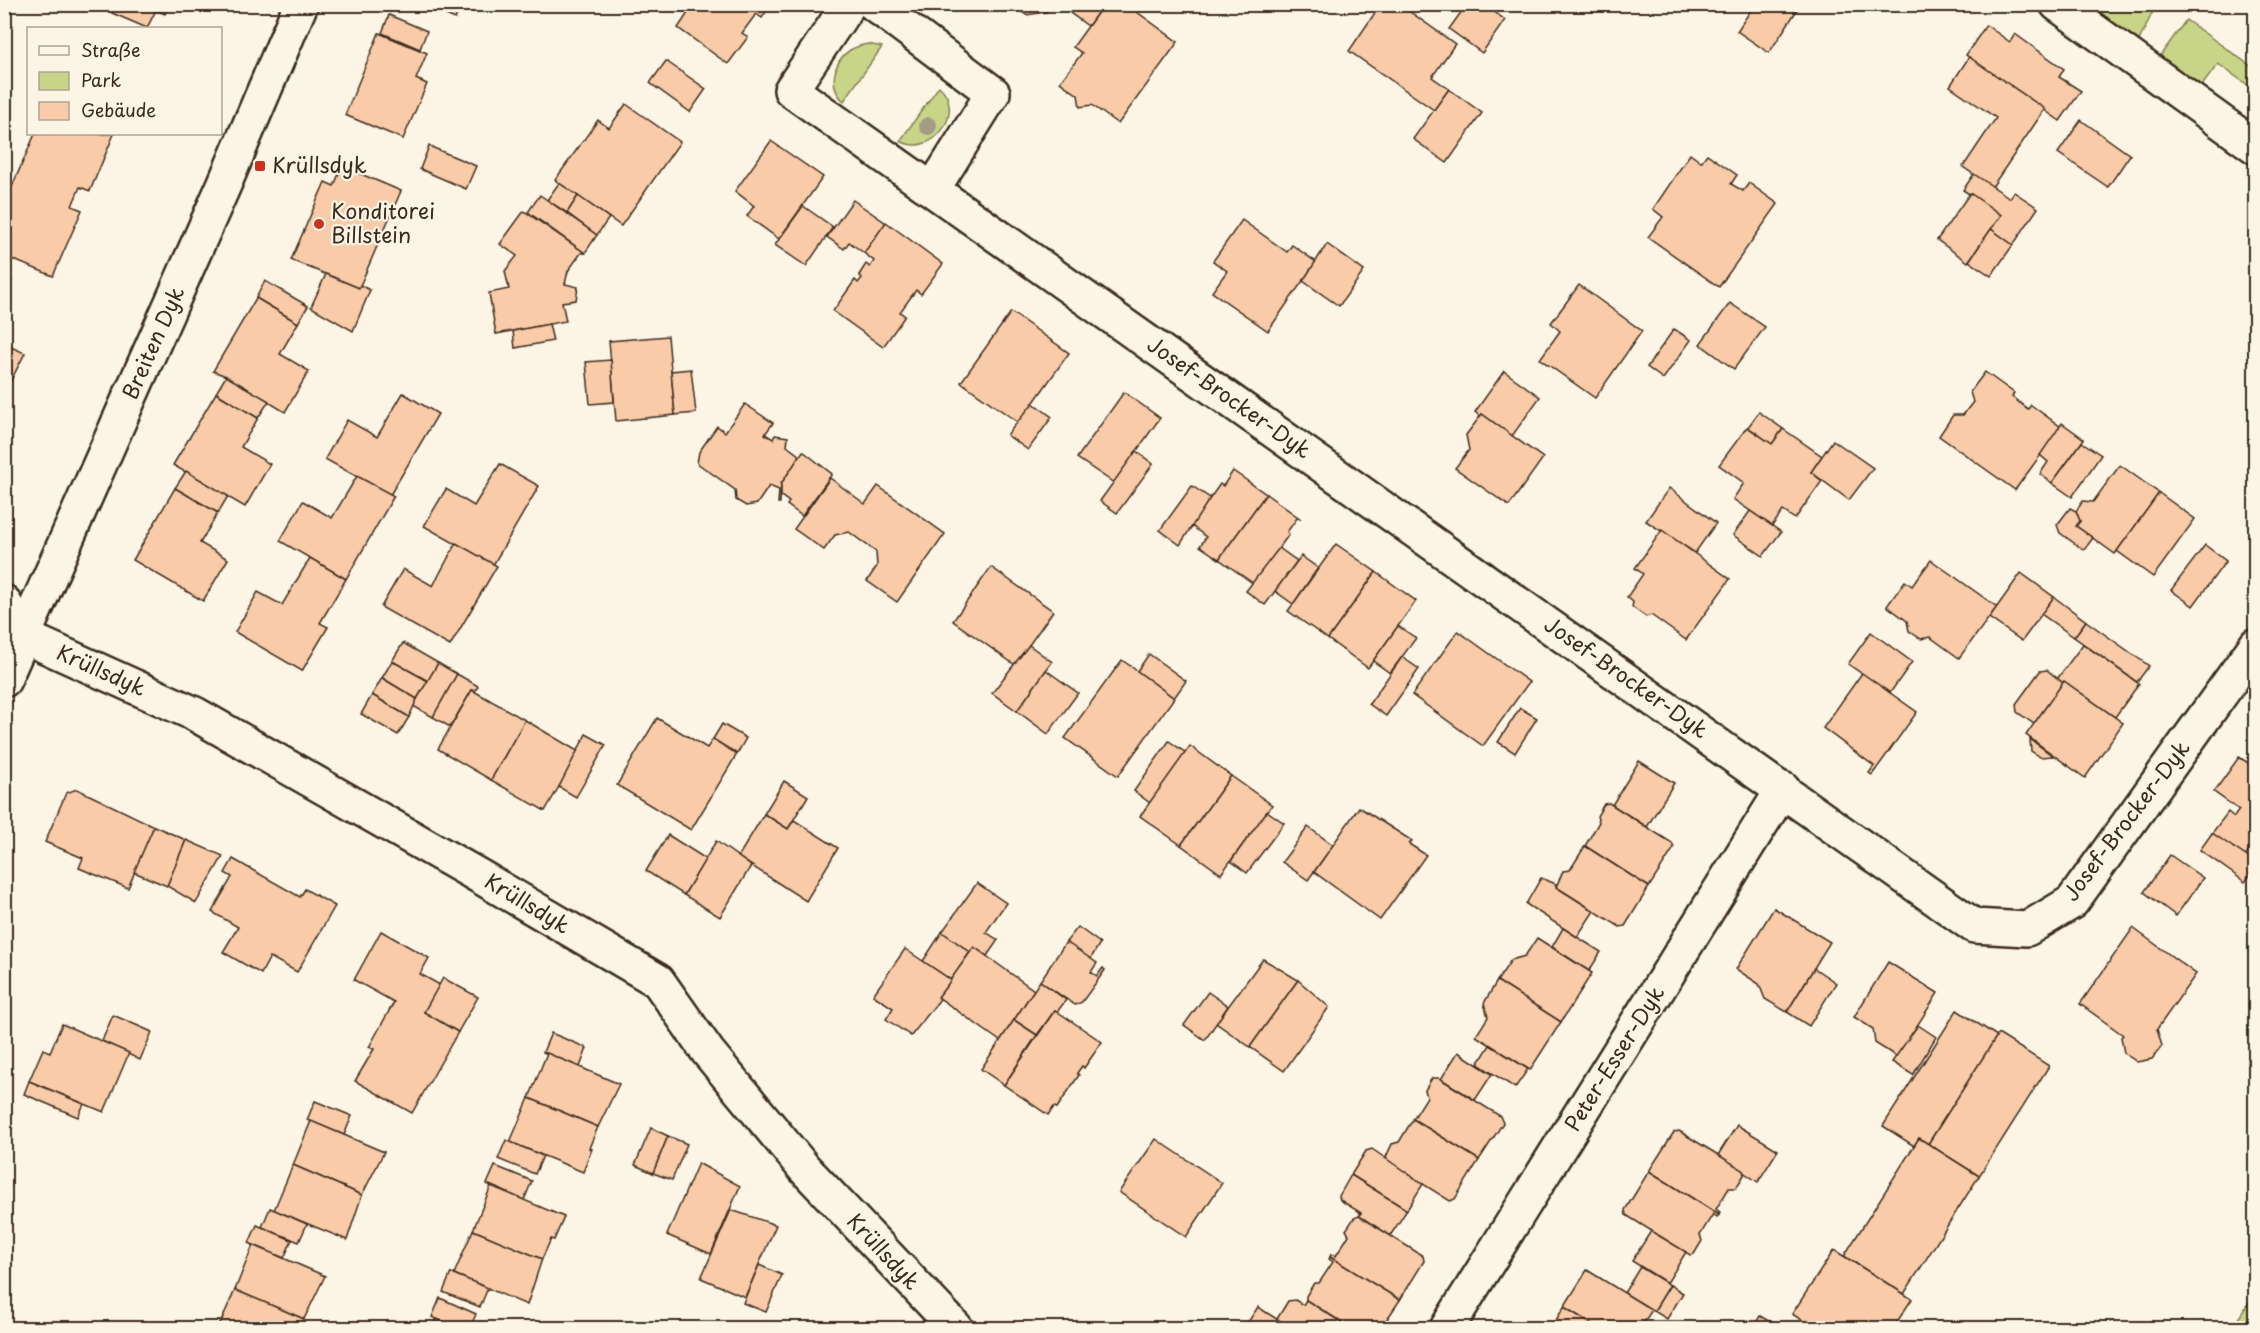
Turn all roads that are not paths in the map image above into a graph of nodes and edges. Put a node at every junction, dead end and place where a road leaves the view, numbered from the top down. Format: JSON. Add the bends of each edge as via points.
{"nodes":[{"id":1,"x":301,"y":4,"type":"edge"},
{"id":2,"x":849,"y":4,"type":"edge"},
{"id":3,"x":874,"y":4,"type":"edge"},
{"id":4,"x":2057,"y":4,"type":"edge"},
{"id":5,"x":2256,"y":147,"type":"edge"},
{"id":6,"x":933,"y":189,"type":"junction"},
{"id":7,"x":4,"y":602,"type":"edge"},
{"id":8,"x":23,"y":636,"type":"junction"},
{"id":9,"x":2256,"y":645,"type":"edge"},
{"id":10,"x":4,"y":680,"type":"edge"},
{"id":11,"x":1783,"y":789,"type":"junction"},
{"id":12,"x":956,"y":1329,"type":"edge"},
{"id":13,"x":1447,"y":1329,"type":"edge"}],
"edges":[{"from":1,"to":8,"type":"street","name":"Breiten Dyk","via":[[225,185]]},
{"from":2,"to":6,"type":"street","name":"Josef-Brocker-Dyk","via":[[791,90]]},
{"from":3,"to":6,"type":"street","via":[[993,93]]},
{"from":4,"to":5,"type":"street"},
{"from":6,"to":11,"type":"street","name":"Josef-Brocker-Dyk"},
{"from":7,"to":8,"type":"street"},
{"from":8,"to":10,"type":"street","name":"Breiten Dyk"},
{"from":8,"to":12,"type":"street","name":"Krüllsdyk","via":[[195,714],[657,981],[708,1052],[804,1168]]},
{"from":9,"to":11,"type":"street","name":"Josef-Brocker-Dyk","via":[[2072,902],[2027,928],[1974,926]]},
{"from":11,"to":13,"type":"street","name":"Peter-Esser-Dyk"}]}
